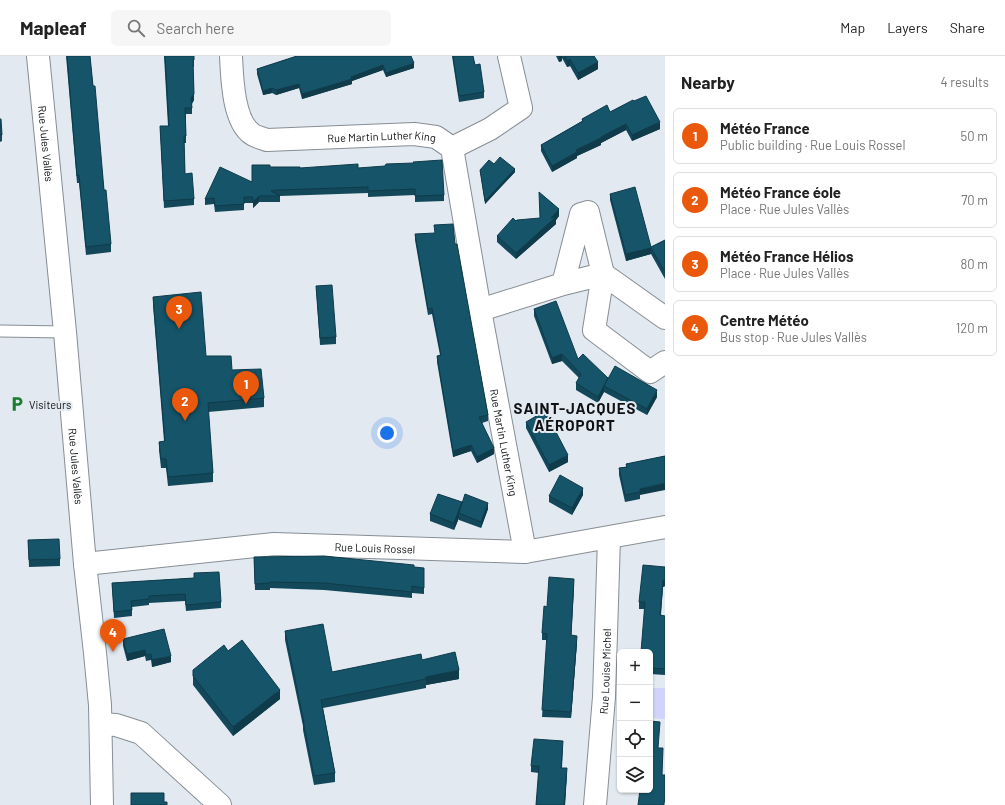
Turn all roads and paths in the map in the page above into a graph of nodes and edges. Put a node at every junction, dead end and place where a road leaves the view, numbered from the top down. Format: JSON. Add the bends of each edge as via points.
{"nodes":[{"id":1,"x":38,"y":56,"type":"edge"},
{"id":2,"x":231,"y":56,"type":"edge"},
{"id":3,"x":509,"y":56,"type":"edge"},
{"id":4,"x":452,"y":148,"type":"junction"},
{"id":5,"x":603,"y":274,"type":"junction"},
{"id":6,"x":562,"y":284,"type":"junction"},
{"id":7,"x":480,"y":310,"type":"junction"},
{"id":8,"x":665,"y":318,"type":"edge"},
{"id":9,"x":0,"y":332,"type":"edge"},
{"id":10,"x":65,"y":332,"type":"junction"},
{"id":11,"x":665,"y":362,"type":"edge"},
{"id":12,"x":665,"y":527,"type":"edge"},
{"id":13,"x":609,"y":538,"type":"junction"},
{"id":14,"x":525,"y":552,"type":"junction"},
{"id":15,"x":85,"y":564,"type":"junction"},
{"id":16,"x":101,"y":724,"type":"junction"},
{"id":17,"x":102,"y":805,"type":"edge"},
{"id":18,"x":220,"y":805,"type":"edge"},
{"id":19,"x":595,"y":805,"type":"edge"}],
"edges":[{"from":1,"to":10,"type":"street","name":"Rue Jules Vallès"},
{"from":2,"to":4,"type":"street","name":"Rue Martin Luther King","via":[[236,103],[242,122],[252,134],[267,140],[414,134],[436,137]]},
{"from":3,"to":4,"type":"street","via":[[521,108],[490,129]]},
{"from":4,"to":7,"type":"street","name":"Rue Martin Luther King"},
{"from":5,"to":6,"type":"street"},
{"from":5,"to":6,"type":"street","via":[[588,212],[581,214]]},
{"from":5,"to":8,"type":"street"},
{"from":5,"to":11,"type":"street","via":[[594,330],[650,372]]},
{"from":6,"to":7,"type":"street"},
{"from":7,"to":14,"type":"street","name":"Rue Martin Luther King"},
{"from":9,"to":10,"type":"lane"},
{"from":10,"to":15,"type":"street","name":"Rue Jules Vallès"},
{"from":12,"to":13,"type":"street","name":"Rue Louis Rossel"},
{"from":13,"to":14,"type":"street","name":"Rue Louis Rossel"},
{"from":13,"to":19,"type":"street","name":"Rue Louise Michel","via":[[604,697]]},
{"from":14,"to":15,"type":"street","name":"Rue Louis Rossel","via":[[274,544]]},
{"from":15,"to":16,"type":"street","name":"Rue Jules Vallès"},
{"from":16,"to":17,"type":"street","name":"Rue Jules Vallès"},
{"from":16,"to":18,"type":"street","via":[[116,725],[141,733]]}]}
